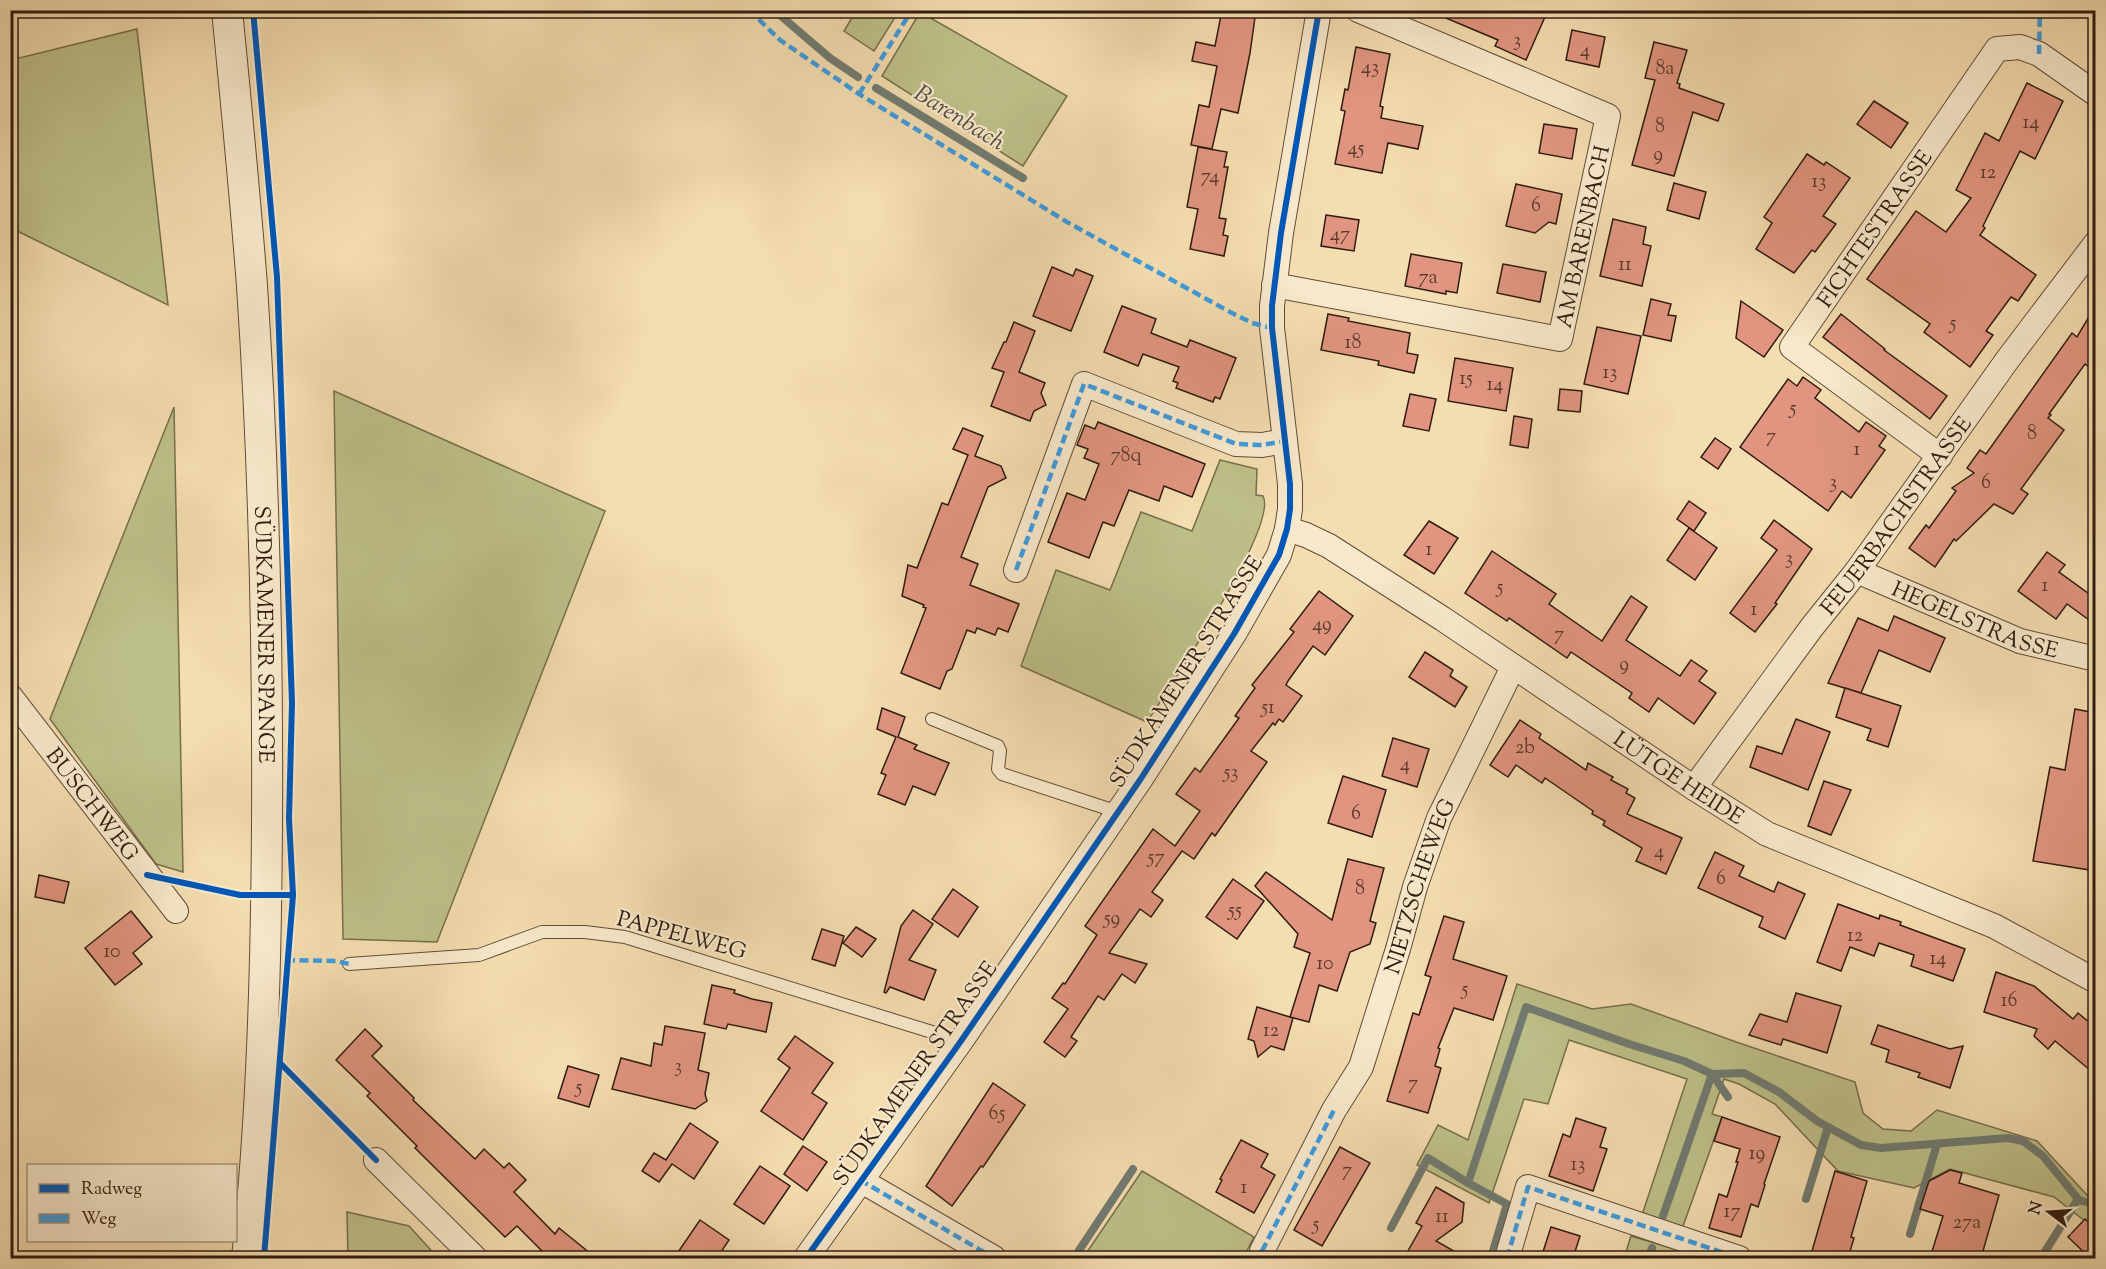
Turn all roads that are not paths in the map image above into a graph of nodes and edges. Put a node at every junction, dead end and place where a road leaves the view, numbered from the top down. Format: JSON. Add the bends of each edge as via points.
{"nodes":[{"id":1,"x":227,"y":10,"type":"edge"},
{"id":2,"x":1319,"y":10,"type":"edge"},
{"id":3,"x":1358,"y":10,"type":"edge"},
{"id":4,"x":2096,"y":94,"type":"edge"},
{"id":5,"x":2096,"y":243,"type":"edge"},
{"id":6,"x":1274,"y":285,"type":"junction"},
{"id":7,"x":1285,"y":441,"type":"junction"},
{"id":8,"x":1940,"y":456,"type":"junction"},
{"id":9,"x":1287,"y":530,"type":"junction"},
{"id":10,"x":1017,"y":570,"type":"dead end"},
{"id":11,"x":1857,"y":571,"type":"junction"},
{"id":12,"x":2096,"y":659,"type":"edge"},
{"id":13,"x":1513,"y":667,"type":"junction"},
{"id":14,"x":10,"y":696,"type":"edge"},
{"id":15,"x":932,"y":718,"type":"dead end"},
{"id":16,"x":1694,"y":788,"type":"junction"},
{"id":17,"x":1118,"y":812,"type":"junction"},
{"id":18,"x":176,"y":911,"type":"dead end"},
{"id":19,"x":350,"y":964,"type":"dead end"},
{"id":20,"x":2096,"y":981,"type":"edge"},
{"id":21,"x":961,"y":1041,"type":"junction"},
{"id":22,"x":376,"y":1160,"type":"dead end"},
{"id":23,"x":860,"y":1180,"type":"junction"},
{"id":24,"x":1266,"y":1256,"type":"edge"},
{"id":25,"x":247,"y":1258,"type":"edge"},
{"id":26,"x":475,"y":1258,"type":"edge"},
{"id":27,"x":806,"y":1258,"type":"edge"},
{"id":28,"x":994,"y":1258,"type":"edge"},
{"id":29,"x":1507,"y":1258,"type":"edge"},
{"id":30,"x":1739,"y":1258,"type":"edge"}],
"edges":[{"from":1,"to":25,"type":"street","name":"SÜDKAMENER SPANGE","via":[[252,287],[264,527],[265,951]]},
{"from":2,"to":6,"type":"street","name":"SÜDKAMENER STRASSE"},
{"from":3,"to":6,"type":"street","name":"AM BARENBACH","via":[[1608,116],[1560,339]]},
{"from":4,"to":8,"type":"street","name":"FICHTESTRASSE","via":[[2038,54],[2020,47],[1997,49],[1792,347]]},
{"from":5,"to":8,"type":"street","name":"FEUERBACHSTRASSE"},
{"from":6,"to":7,"type":"street","name":"SÜDKAMENER STRASSE","via":[[1272,328]]},
{"from":7,"to":9,"type":"street","name":"SÜDKAMENER STRASSE","via":[[1290,484]]},
{"from":7,"to":10,"type":"street","via":[[1236,444],[1084,384]]},
{"from":8,"to":11,"type":"street","name":"FEUERBACHSTRASSE"},
{"from":9,"to":13,"type":"street","name":"LÜTGE HEIDE","via":[[1329,546]]},
{"from":9,"to":17,"type":"street","name":"SÜDKAMENER STRASSE","via":[[1279,555],[1234,634]]},
{"from":11,"to":12,"type":"street","name":"HEGELSTRASSE","via":[[2020,641]]},
{"from":11,"to":16,"type":"street","name":"FEUERBACHSTRASSE"},
{"from":13,"to":16,"type":"street","name":"LÜTGE HEIDE"},
{"from":13,"to":24,"type":"street","name":"NIETZSCHEWEG","via":[[1438,818],[1361,1066],[1334,1110]]},
{"from":14,"to":18,"type":"street","name":"BUSCHWEG"},
{"from":15,"to":17,"type":"lane","via":[[998,746],[998,769],[1002,774]]},
{"from":16,"to":20,"type":"street","name":"LÜTGE HEIDE","via":[[1767,834],[1994,926]]},
{"from":17,"to":21,"type":"street","name":"SÜDKAMENER STRASSE"},
{"from":19,"to":21,"type":"lane","name":"PAPPELWEG","via":[[479,955],[542,932],[625,937]]},
{"from":21,"to":23,"type":"street","name":"SÜDKAMENER STRASSE"},
{"from":22,"to":26,"type":"street"},
{"from":23,"to":27,"type":"street","name":"SÜDKAMENER STRASSE"},
{"from":23,"to":28,"type":"street"},
{"from":29,"to":30,"type":"street","via":[[1528,1187]]}]}
